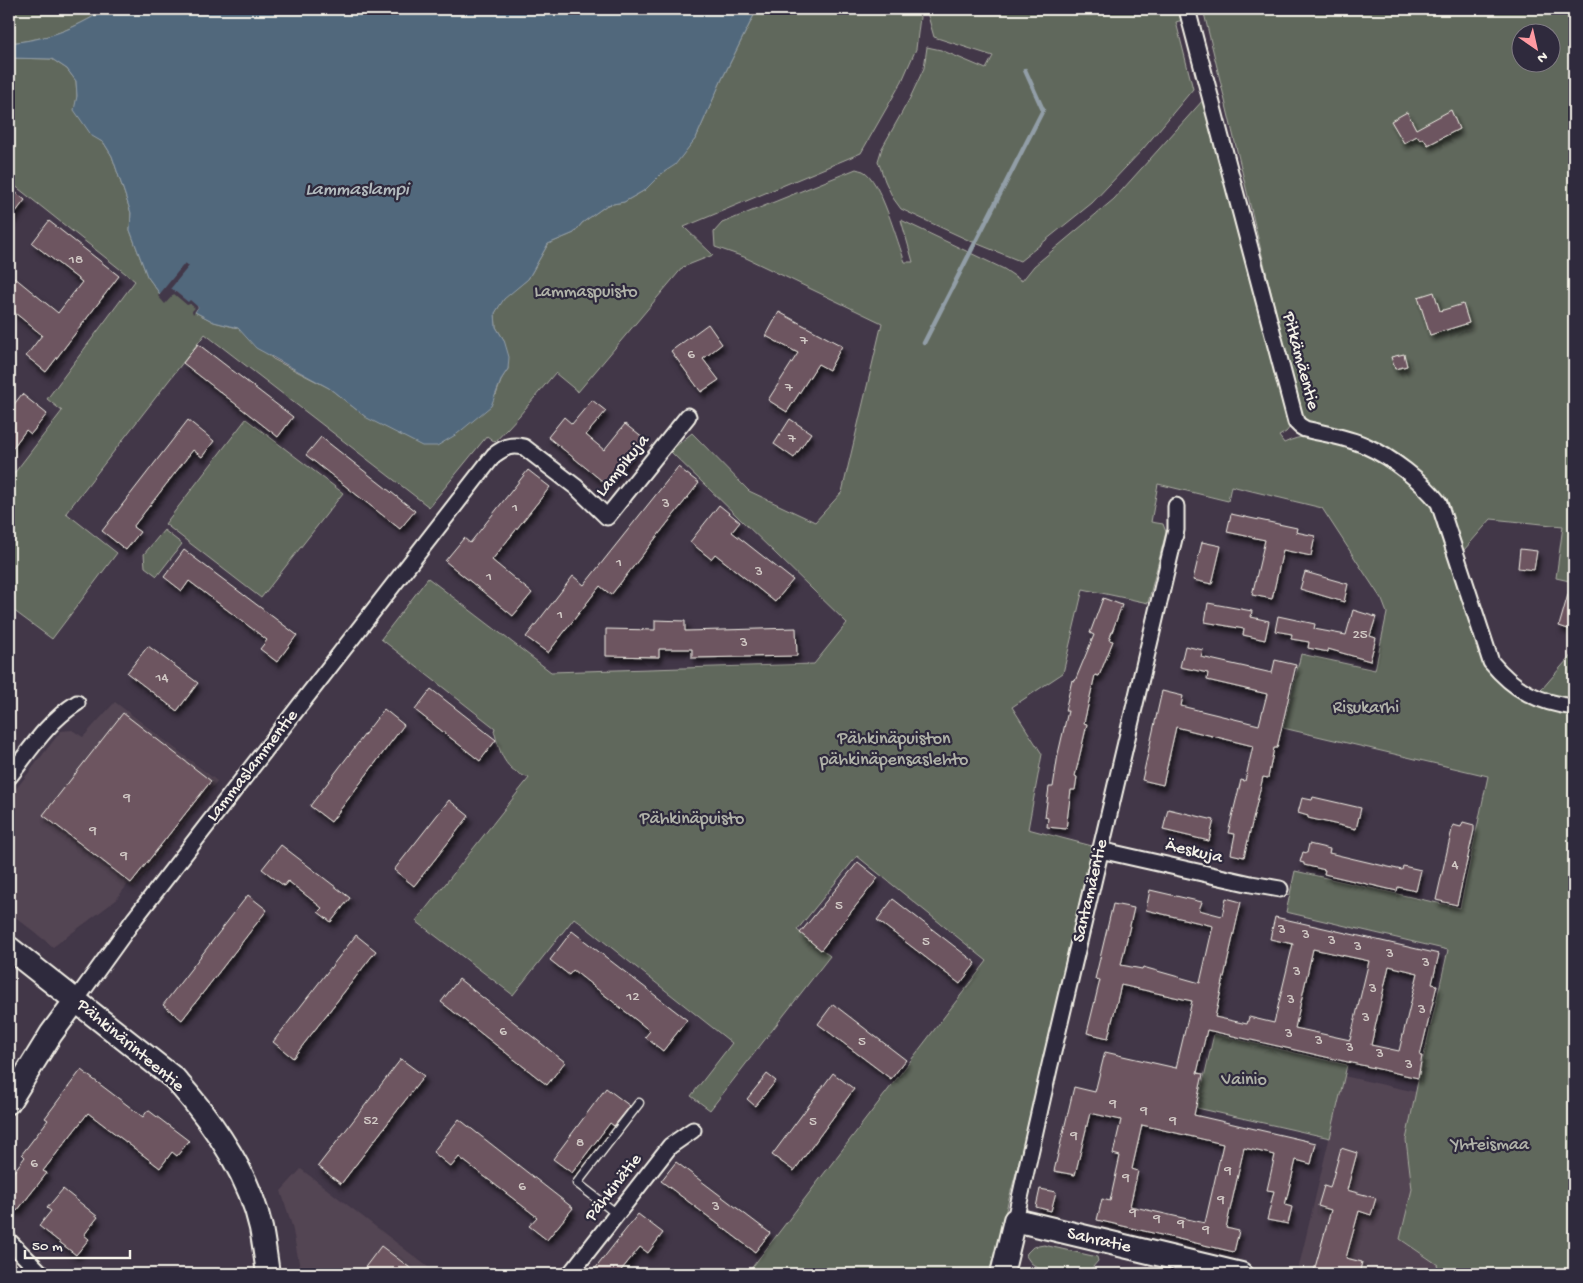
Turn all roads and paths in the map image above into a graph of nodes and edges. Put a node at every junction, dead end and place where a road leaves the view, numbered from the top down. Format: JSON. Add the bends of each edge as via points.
{"nodes":[{"id":1,"x":1187,"y":9,"type":"edge"},
{"id":2,"x":688,"y":416,"type":"dead end"},
{"id":3,"x":513,"y":444,"type":"joint"},
{"id":4,"x":1176,"y":506,"type":"dead end"},
{"id":5,"x":77,"y":704,"type":"dead end"},
{"id":6,"x":1574,"y":707,"type":"edge"},
{"id":7,"x":9,"y":777,"type":"edge"},
{"id":8,"x":1100,"y":850,"type":"junction"},
{"id":9,"x":1280,"y":889,"type":"dead end"},
{"id":10,"x":9,"y":948,"type":"edge"},
{"id":11,"x":76,"y":1000,"type":"junction"},
{"id":12,"x":9,"y":1102,"type":"edge"},
{"id":13,"x":639,"y":1103,"type":"dead end"},
{"id":14,"x":693,"y":1130,"type":"dead end"},
{"id":15,"x":617,"y":1214,"type":"junction"},
{"id":16,"x":1015,"y":1220,"type":"junction"},
{"id":17,"x":9,"y":1241,"type":"edge"},
{"id":18,"x":1006,"y":1273,"type":"edge"},
{"id":19,"x":42,"y":1274,"type":"edge"},
{"id":20,"x":268,"y":1274,"type":"edge"},
{"id":21,"x":570,"y":1274,"type":"edge"},
{"id":22,"x":1241,"y":1274,"type":"edge"}],
"edges":[{"from":1,"to":6,"type":"street","name":"Pitkämäentie","via":[[1296,422],[1306,429],[1379,452],[1430,491],[1439,504],[1492,662],[1515,687],[1555,705]]},
{"from":2,"to":3,"type":"street","name":"Lampikuja","via":[[607,517],[576,487],[524,447]]},
{"from":3,"to":11,"type":"street","name":"Lammaslammentie","via":[[494,455],[419,550]]},
{"from":4,"to":8,"type":"street","name":"Santamäentie","via":[[1176,530]]},
{"from":5,"to":7,"type":"street","via":[[52,721]]},
{"from":8,"to":9,"type":"street","name":"Äeskuja"},
{"from":8,"to":16,"type":"street","name":"Santamäentie"},
{"from":10,"to":11,"type":"street","name":"Pähkinärinteentie"},
{"from":11,"to":12,"type":"street","name":"Lammaslammentie"},
{"from":11,"to":20,"type":"street","name":"Pähkinärinteentie","via":[[175,1079],[210,1121],[246,1186],[260,1227]]},
{"from":13,"to":15,"type":"lane","via":[[577,1183]]},
{"from":14,"to":15,"type":"street","name":"Pähkinätie","via":[[670,1146]]},
{"from":15,"to":21,"type":"street","name":"Pähkinätie"},
{"from":16,"to":18,"type":"street","name":"Santamäentie"},
{"from":16,"to":22,"type":"street","name":"Sahratie"},
{"from":17,"to":19,"type":"street"}]}
